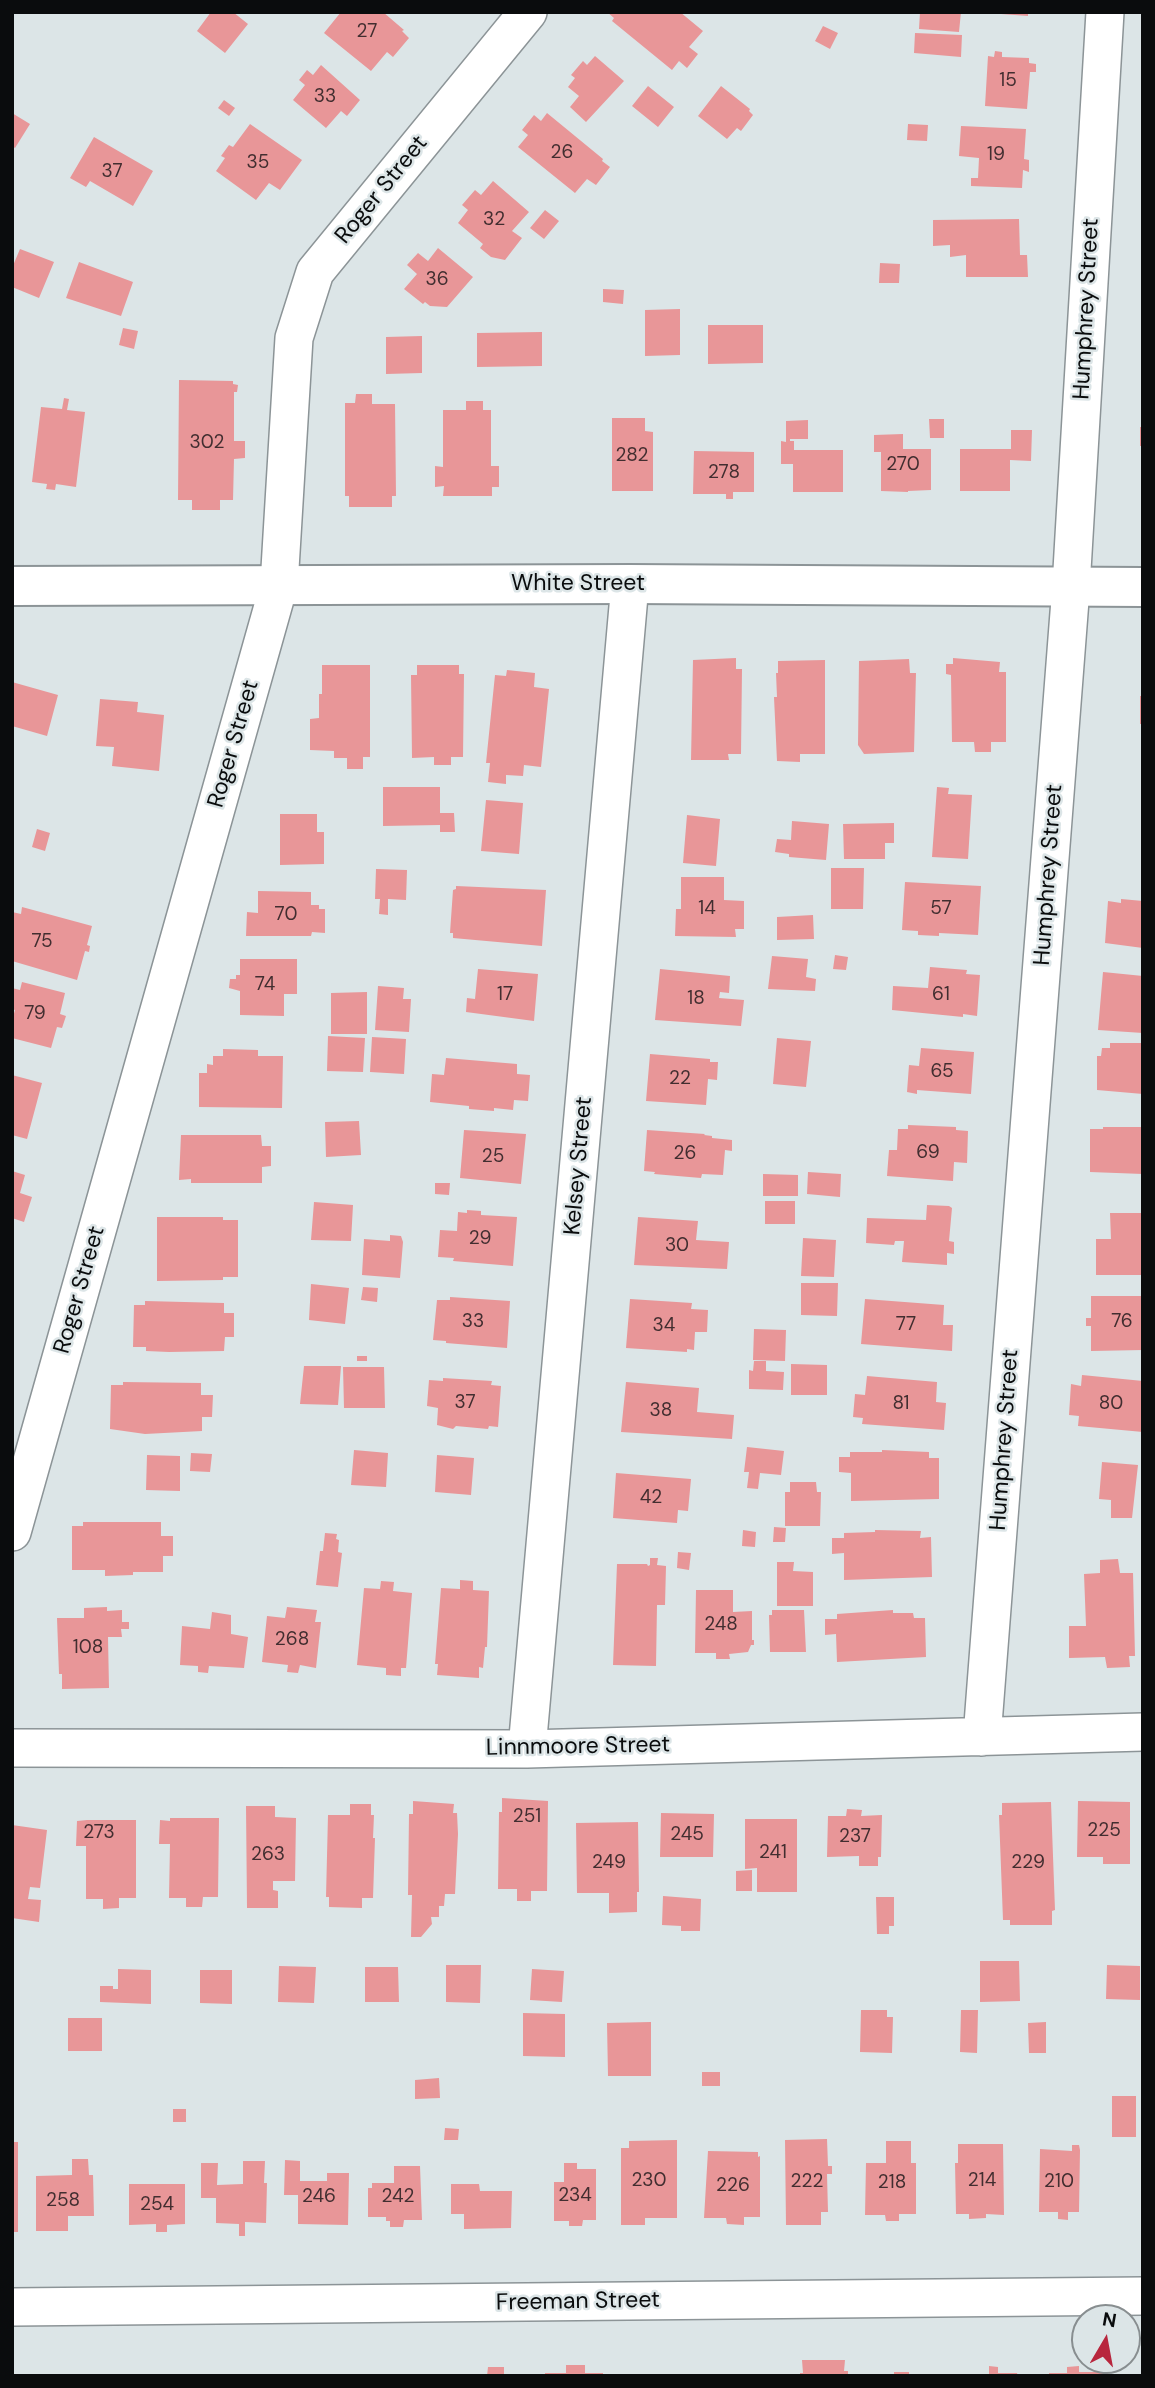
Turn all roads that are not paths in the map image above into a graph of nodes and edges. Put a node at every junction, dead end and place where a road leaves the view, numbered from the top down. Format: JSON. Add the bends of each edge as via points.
{"nodes":[{"id":1,"x":528,"y":12,"type":"edge"},
{"id":2,"x":1105,"y":12,"type":"edge"},
{"id":3,"x":631,"y":584,"type":"junction"},
{"id":4,"x":279,"y":585,"type":"junction"},
{"id":5,"x":12,"y":586,"type":"edge"},
{"id":6,"x":1071,"y":587,"type":"junction"},
{"id":7,"x":1143,"y":587,"type":"edge"},
{"id":8,"x":12,"y":1532,"type":"edge"},
{"id":9,"x":1143,"y":1732,"type":"edge"},
{"id":10,"x":982,"y":1737,"type":"junction"},
{"id":11,"x":12,"y":1748,"type":"edge"},
{"id":12,"x":527,"y":1749,"type":"junction"},
{"id":13,"x":1143,"y":2296,"type":"edge"},
{"id":14,"x":12,"y":2307,"type":"edge"}],
"edges":[{"from":1,"to":4,"type":"street","name":"Roger Street","via":[[315,272],[294,338]]},
{"from":2,"to":6,"type":"street","name":"Humphrey Street"},
{"from":3,"to":4,"type":"main road","name":"White Street"},
{"from":3,"to":6,"type":"main road","name":"White Street"},
{"from":3,"to":12,"type":"street","name":"Kelsey Street"},
{"from":4,"to":5,"type":"main road","name":"White Street"},
{"from":4,"to":8,"type":"street","name":"Roger Street"},
{"from":6,"to":7,"type":"main road","name":"White Street"},
{"from":6,"to":10,"type":"street","name":"Humphrey Street"},
{"from":9,"to":10,"type":"street","name":"Linnmoore Street"},
{"from":10,"to":12,"type":"street","name":"Linnmoore Street"},
{"from":11,"to":12,"type":"street","name":"Linnmoore Street"},
{"from":13,"to":14,"type":"street","name":"Freeman Street"}]}
